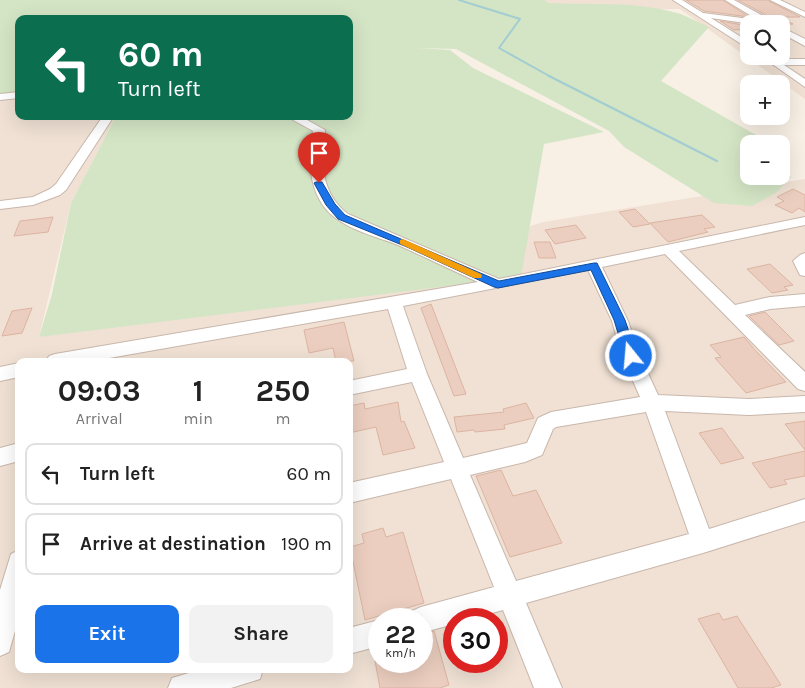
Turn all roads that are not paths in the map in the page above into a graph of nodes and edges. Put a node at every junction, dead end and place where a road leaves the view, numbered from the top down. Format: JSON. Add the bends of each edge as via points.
{"nodes":[{"id":1,"x":677,"y":0,"type":"edge"},
{"id":2,"x":729,"y":0,"type":"edge"},
{"id":3,"x":774,"y":0,"type":"edge"},
{"id":4,"x":700,"y":15,"type":"junction"},
{"id":5,"x":755,"y":15,"type":"edge"},
{"id":6,"x":805,"y":15,"type":"edge"},
{"id":7,"x":740,"y":20,"type":"edge"},
{"id":8,"x":790,"y":35,"type":"edge"},
{"id":9,"x":740,"y":40,"type":"edge"},
{"id":10,"x":805,"y":43,"type":"edge"},
{"id":11,"x":790,"y":61,"type":"edge"},
{"id":12,"x":805,"y":62,"type":"edge"},
{"id":13,"x":778,"y":65,"type":"edge"},
{"id":14,"x":805,"y":84,"type":"edge"},
{"id":15,"x":15,"y":95,"type":"edge"},
{"id":16,"x":0,"y":96,"type":"edge"},
{"id":17,"x":106,"y":120,"type":"edge"},
{"id":18,"x":299,"y":120,"type":"edge"},
{"id":19,"x":0,"y":205,"type":"edge"},
{"id":20,"x":805,"y":221,"type":"edge"},
{"id":21,"x":669,"y":250,"type":"junction"},
{"id":22,"x":805,"y":258,"type":"edge"},
{"id":23,"x":594,"y":266,"type":"junction"},
{"id":24,"x":805,"y":271,"type":"edge"},
{"id":25,"x":498,"y":284,"type":"junction"},
{"id":26,"x":805,"y":300,"type":"edge"},
{"id":27,"x":394,"y":303,"type":"junction"},
{"id":28,"x":731,"y":312,"type":"junction"},
{"id":29,"x":77,"y":358,"type":"edge"},
{"id":30,"x":15,"y":371,"type":"edge"},
{"id":31,"x":0,"y":374,"type":"edge"},
{"id":32,"x":418,"y":374,"type":"junction"},
{"id":33,"x":805,"y":384,"type":"edge"},
{"id":34,"x":353,"y":387,"type":"edge"},
{"id":35,"x":652,"y":403,"type":"junction"},
{"id":36,"x":805,"y":404,"type":"edge"},
{"id":37,"x":15,"y":453,"type":"edge"},
{"id":38,"x":0,"y":457,"type":"edge"},
{"id":39,"x":457,"y":468,"type":"junction"},
{"id":40,"x":353,"y":492,"type":"edge"},
{"id":41,"x":805,"y":510,"type":"edge"},
{"id":42,"x":703,"y":542,"type":"junction"},
{"id":43,"x":14,"y":572,"type":"edge"},
{"id":44,"x":509,"y":595,"type":"junction"},
{"id":45,"x":433,"y":617,"type":"edge"},
{"id":46,"x":368,"y":635,"type":"edge"},
{"id":47,"x":353,"y":640,"type":"edge"},
{"id":48,"x":0,"y":643,"type":"edge"},
{"id":49,"x":236,"y":673,"type":"edge"},
{"id":50,"x":182,"y":688,"type":"edge"},
{"id":51,"x":548,"y":688,"type":"edge"}],
"edges":[{"from":1,"to":4,"type":"street"},
{"from":2,"to":5,"type":"street"},
{"from":3,"to":6,"type":"street"},
{"from":4,"to":7,"type":"street"},
{"from":4,"to":9,"type":"street"},
{"from":8,"to":10,"type":"street"},
{"from":11,"to":12,"type":"street"},
{"from":13,"to":14,"type":"street"},
{"from":15,"to":16,"type":"street"},
{"from":17,"to":19,"type":"street","via":[[55,194]]},
{"from":18,"to":25,"type":"street","via":[[318,130],[317,178],[331,205],[342,217]]},
{"from":20,"to":21,"type":"street"},
{"from":21,"to":23,"type":"street"},
{"from":21,"to":28,"type":"street"},
{"from":22,"to":24,"type":"street","via":[[801,261]]},
{"from":23,"to":25,"type":"street"},
{"from":23,"to":35,"type":"street","via":[[620,320],[631,356]]},
{"from":25,"to":27,"type":"street"},
{"from":26,"to":28,"type":"street","via":[[770,303]]},
{"from":27,"to":29,"type":"street"},
{"from":27,"to":32,"type":"street"},
{"from":28,"to":33,"type":"street"},
{"from":30,"to":31,"type":"street"},
{"from":32,"to":34,"type":"street"},
{"from":32,"to":39,"type":"street"},
{"from":35,"to":36,"type":"street"},
{"from":35,"to":39,"type":"street","via":[[551,420],[545,424],[535,449]]},
{"from":35,"to":42,"type":"street"},
{"from":37,"to":38,"type":"street"},
{"from":39,"to":40,"type":"street"},
{"from":39,"to":44,"type":"street"},
{"from":41,"to":42,"type":"street"},
{"from":42,"to":44,"type":"street"},
{"from":43,"to":48,"type":"street"},
{"from":44,"to":45,"type":"street"},
{"from":44,"to":51,"type":"street"},
{"from":46,"to":47,"type":"street"},
{"from":49,"to":50,"type":"street"}]}
